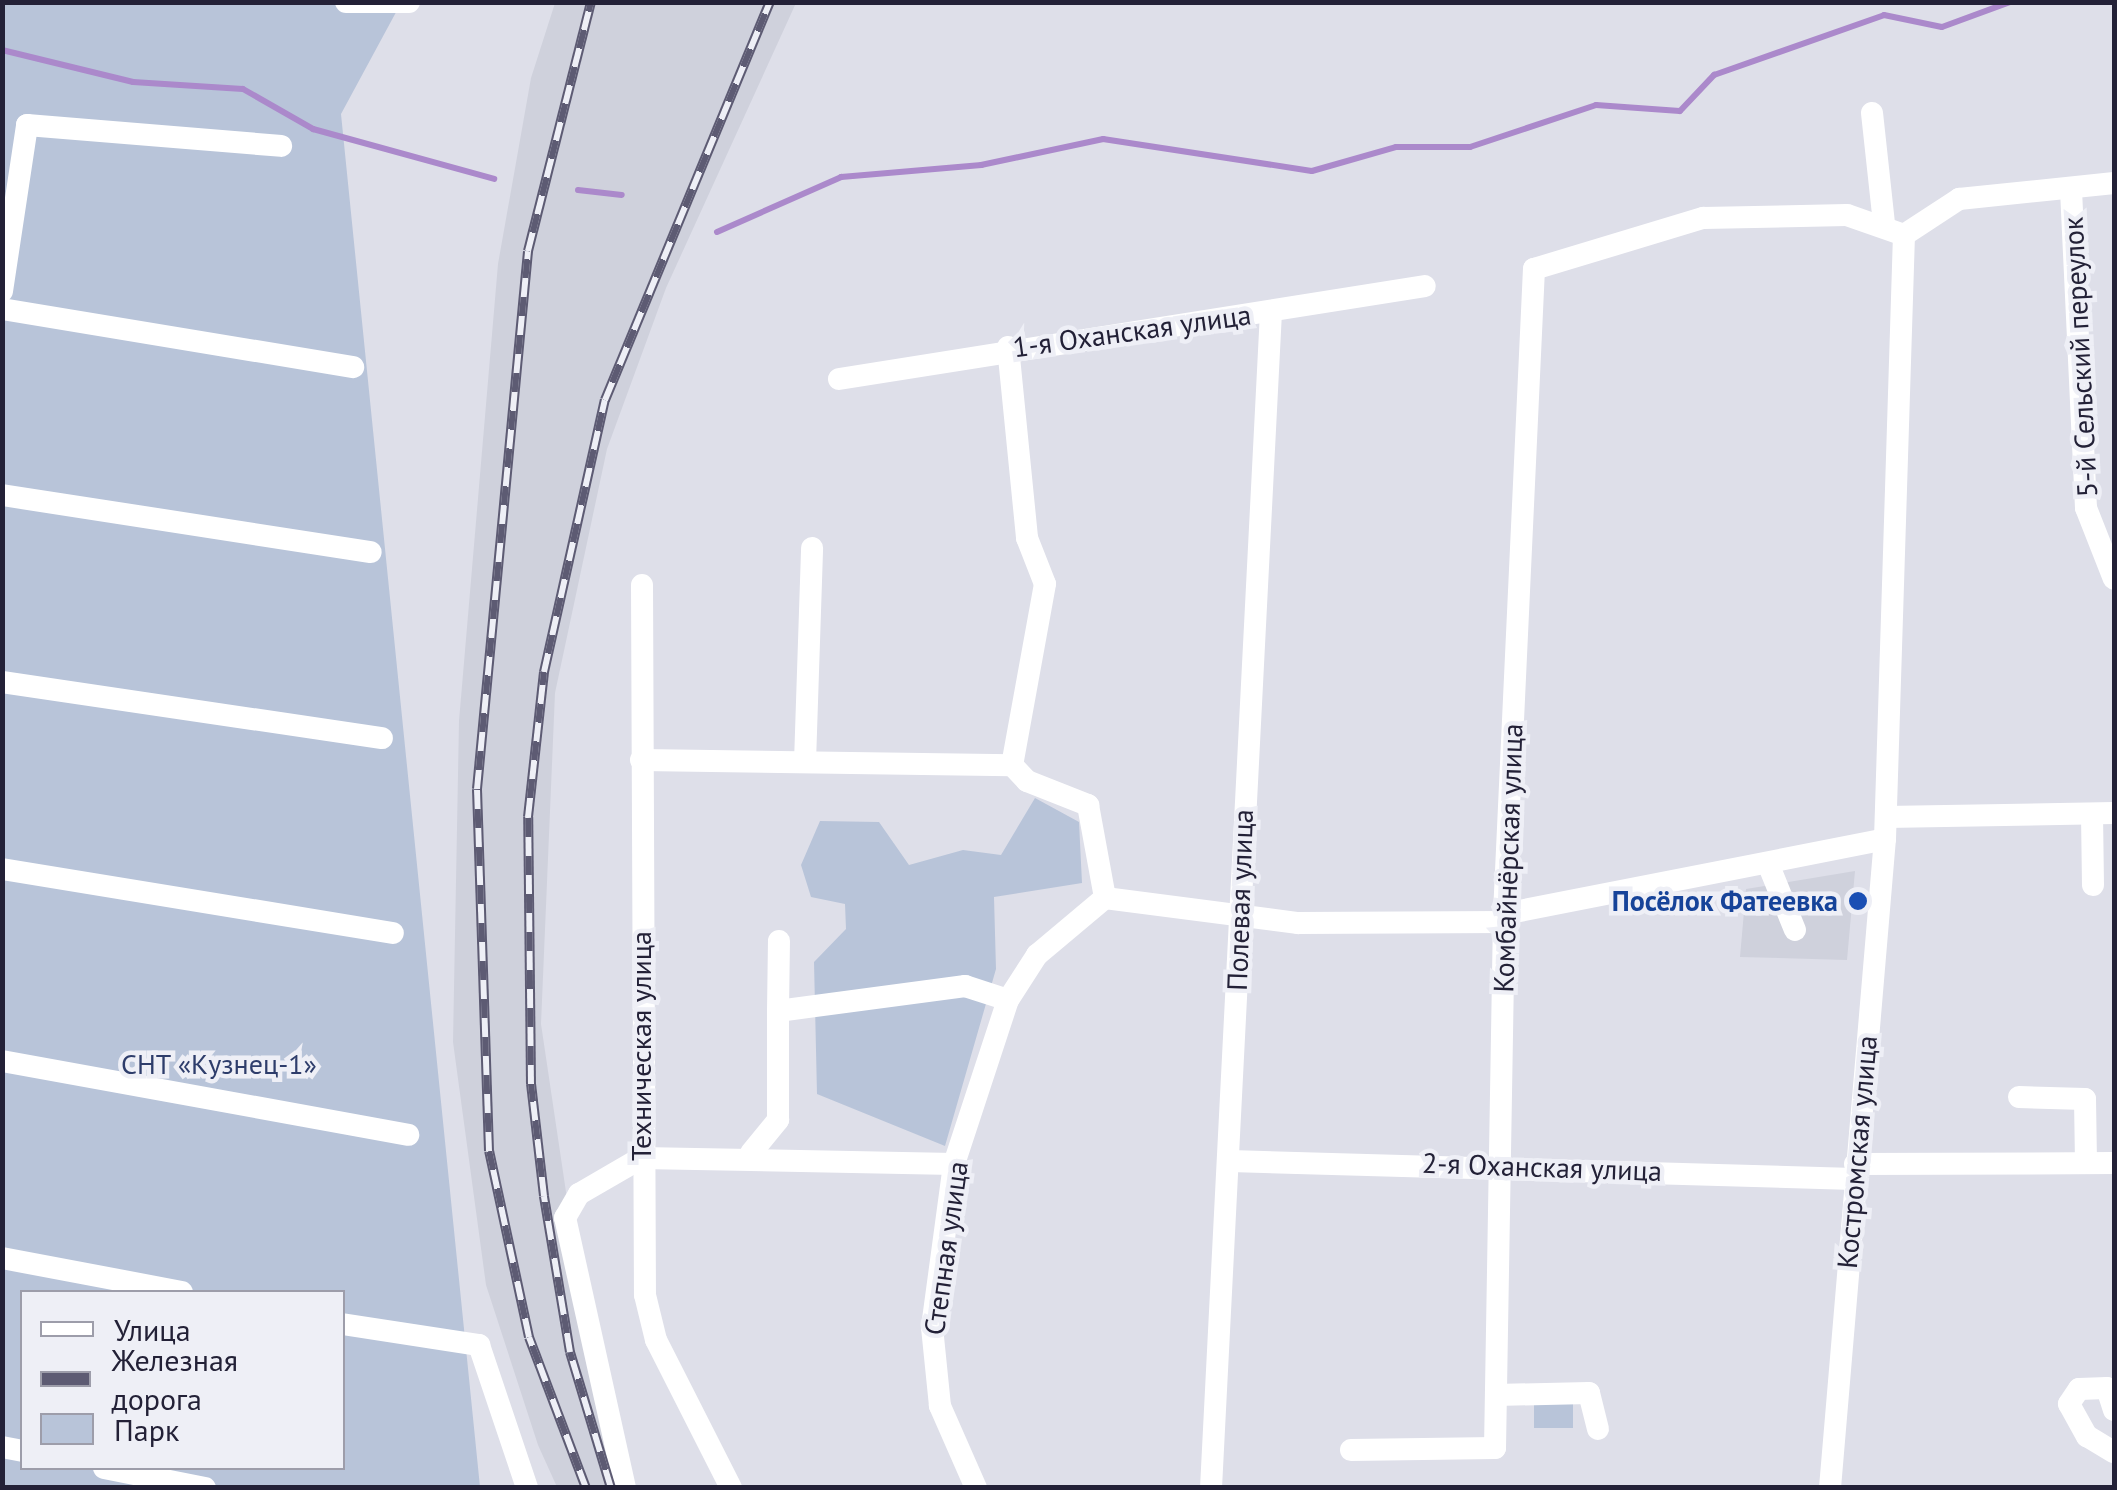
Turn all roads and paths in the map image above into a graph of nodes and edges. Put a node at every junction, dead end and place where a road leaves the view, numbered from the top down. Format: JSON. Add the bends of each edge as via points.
{"nodes":[{"id":1,"x":346,"y":2,"type":"edge"},
{"id":2,"x":409,"y":2,"type":"edge"},
{"id":3,"x":1872,"y":113,"type":"dead end"},
{"id":4,"x":281,"y":146,"type":"dead end"},
{"id":5,"x":2114,"y":184,"type":"edge"},
{"id":6,"x":2071,"y":190,"type":"junction"},
{"id":7,"x":8,"y":217,"type":"edge"},
{"id":8,"x":1894,"y":230,"type":"junction"},
{"id":9,"x":1425,"y":286,"type":"dead end"},
{"id":10,"x":2,"y":290,"type":"edge"},
{"id":11,"x":2,"y":309,"type":"edge"},
{"id":12,"x":1271,"y":312,"type":"junction"},
{"id":13,"x":1008,"y":347,"type":"junction"},
{"id":14,"x":354,"y":367,"type":"dead end"},
{"id":15,"x":839,"y":379,"type":"dead end"},
{"id":16,"x":2,"y":495,"type":"edge"},
{"id":17,"x":812,"y":548,"type":"dead end"},
{"id":18,"x":371,"y":552,"type":"dead end"},
{"id":19,"x":2114,"y":579,"type":"edge"},
{"id":20,"x":642,"y":584,"type":"dead end"},
{"id":21,"x":2,"y":682,"type":"edge"},
{"id":22,"x":382,"y":738,"type":"dead end"},
{"id":23,"x":640,"y":760,"type":"junction"},
{"id":24,"x":805,"y":762,"type":"junction"},
{"id":25,"x":1012,"y":765,"type":"junction"},
{"id":26,"x":2103,"y":814,"type":"edge"},
{"id":27,"x":1885,"y":828,"type":"junction"},
{"id":28,"x":1769,"y":866,"type":"junction"},
{"id":29,"x":2,"y":869,"type":"edge"},
{"id":30,"x":2093,"y":886,"type":"dead end"},
{"id":31,"x":1105,"y":898,"type":"junction"},
{"id":32,"x":1238,"y":914,"type":"junction"},
{"id":33,"x":1504,"y":918,"type":"junction"},
{"id":34,"x":1795,"y":930,"type":"dead end"},
{"id":35,"x":393,"y":933,"type":"dead end"},
{"id":36,"x":779,"y":942,"type":"dead end"},
{"id":37,"x":1008,"y":1000,"type":"junction"},
{"id":38,"x":778,"y":1012,"type":"junction"},
{"id":39,"x":2,"y":1062,"type":"edge"},
{"id":40,"x":2020,"y":1097,"type":"dead end"},
{"id":41,"x":408,"y":1136,"type":"dead end"},
{"id":42,"x":751,"y":1153,"type":"junction"},
{"id":43,"x":641,"y":1158,"type":"junction"},
{"id":44,"x":1230,"y":1161,"type":"junction"},
{"id":45,"x":2086,"y":1163,"type":"junction"},
{"id":46,"x":2114,"y":1163,"type":"edge"},
{"id":47,"x":954,"y":1164,"type":"junction"},
{"id":48,"x":1498,"y":1164,"type":"junction"},
{"id":49,"x":1854,"y":1172,"type":"junction"},
{"id":50,"x":2,"y":1258,"type":"edge"},
{"id":51,"x":171,"y":1290,"type":"edge"},
{"id":52,"x":345,"y":1324,"type":"edge"},
{"id":53,"x":1496,"y":1394,"type":"junction"},
{"id":54,"x":2114,"y":1410,"type":"edge"},
{"id":55,"x":1598,"y":1430,"type":"dead end"},
{"id":56,"x":1351,"y":1450,"type":"dead end"},
{"id":57,"x":2114,"y":1452,"type":"edge"},
{"id":58,"x":114,"y":1470,"type":"edge"},
{"id":59,"x":205,"y":1488,"type":"edge"},
{"id":60,"x":527,"y":1488,"type":"edge"},
{"id":61,"x":626,"y":1488,"type":"edge"},
{"id":62,"x":731,"y":1488,"type":"edge"},
{"id":63,"x":976,"y":1488,"type":"edge"},
{"id":64,"x":1211,"y":1488,"type":"edge"},
{"id":65,"x":1830,"y":1488,"type":"edge"}],
"edges":[{"from":1,"to":2,"type":"street"},
{"from":3,"to":8,"type":"street","name":"Костромская улица"},
{"from":4,"to":7,"type":"street","via":[[27,125]]},
{"from":5,"to":6,"type":"street"},
{"from":6,"to":8,"type":"street","via":[[1959,199]]},
{"from":6,"to":19,"type":"street","name":"5-й Сельский переулок","via":[[2086,508]]},
{"from":7,"to":10,"type":"street"},
{"from":8,"to":27,"type":"street","name":"Костромская улица"},
{"from":8,"to":33,"type":"street","name":"Комбайнёрская улица","via":[[1775,212],[1703,218],[1534,270]]},
{"from":9,"to":12,"type":"street","name":"1-я Оханская улица"},
{"from":11,"to":14,"type":"street"},
{"from":12,"to":13,"type":"street","name":"1-я Оханская улица"},
{"from":12,"to":32,"type":"street","name":"Полевая улица"},
{"from":13,"to":15,"type":"street","name":"1-я Оханская улица"},
{"from":13,"to":25,"type":"street","via":[[1027,538],[1045,584]]},
{"from":16,"to":18,"type":"street"},
{"from":17,"to":24,"type":"street"},
{"from":20,"to":23,"type":"street","name":"Техническая улица"},
{"from":21,"to":22,"type":"street"},
{"from":23,"to":24,"type":"street"},
{"from":23,"to":43,"type":"street","name":"Техническая улица"},
{"from":24,"to":25,"type":"street"},
{"from":25,"to":31,"type":"street","via":[[1088,805]]},
{"from":26,"to":27,"type":"street"},
{"from":26,"to":30,"type":"street"},
{"from":27,"to":28,"type":"street"},
{"from":27,"to":49,"type":"street","name":"Костромская улица"},
{"from":28,"to":33,"type":"street"},
{"from":28,"to":34,"type":"street"},
{"from":29,"to":35,"type":"street"},
{"from":31,"to":32,"type":"street"},
{"from":31,"to":37,"type":"street","name":"Степная улица","via":[[1037,956]]},
{"from":32,"to":33,"type":"street","via":[[1298,923]]},
{"from":32,"to":44,"type":"street","name":"Полевая улица","via":[[1248,1008]]},
{"from":33,"to":48,"type":"street","name":"Комбайнёрская улица"},
{"from":36,"to":38,"type":"street"},
{"from":37,"to":38,"type":"street","via":[[965,986]]},
{"from":37,"to":47,"type":"street","name":"Степная улица"},
{"from":38,"to":42,"type":"street","via":[[778,1120]]},
{"from":39,"to":41,"type":"street"},
{"from":40,"to":45,"type":"street","via":[[2084,1099]]},
{"from":42,"to":43,"type":"street"},
{"from":42,"to":47,"type":"street"},
{"from":43,"to":61,"type":"street","via":[[579,1194],[565,1218]]},
{"from":43,"to":62,"type":"street","name":"Техническая улица","via":[[656,1340]]},
{"from":44,"to":48,"type":"street","name":"2-я Оханская улица"},
{"from":44,"to":64,"type":"street","name":"Полевая улица"},
{"from":45,"to":46,"type":"street","name":"2-я Оханская улица"},
{"from":45,"to":49,"type":"street","name":"2-я Оханская улица"},
{"from":47,"to":63,"type":"street","name":"Степная улица","via":[[931,1369]]},
{"from":48,"to":49,"type":"street","name":"2-я Оханская улица"},
{"from":48,"to":53,"type":"street","name":"Комбайнёрская улица"},
{"from":49,"to":65,"type":"street","name":"Костромская улица"},
{"from":50,"to":51,"type":"street"},
{"from":52,"to":60,"type":"street","via":[[479,1345]]},
{"from":53,"to":55,"type":"street","via":[[1589,1392]]},
{"from":53,"to":56,"type":"street","name":"Комбайнёрская улица","via":[[1495,1448]]},
{"from":54,"to":57,"type":"street","via":[[2107,1388],[2079,1389],[2068,1404],[2087,1436]]},
{"from":58,"to":59,"type":"street"}]}
